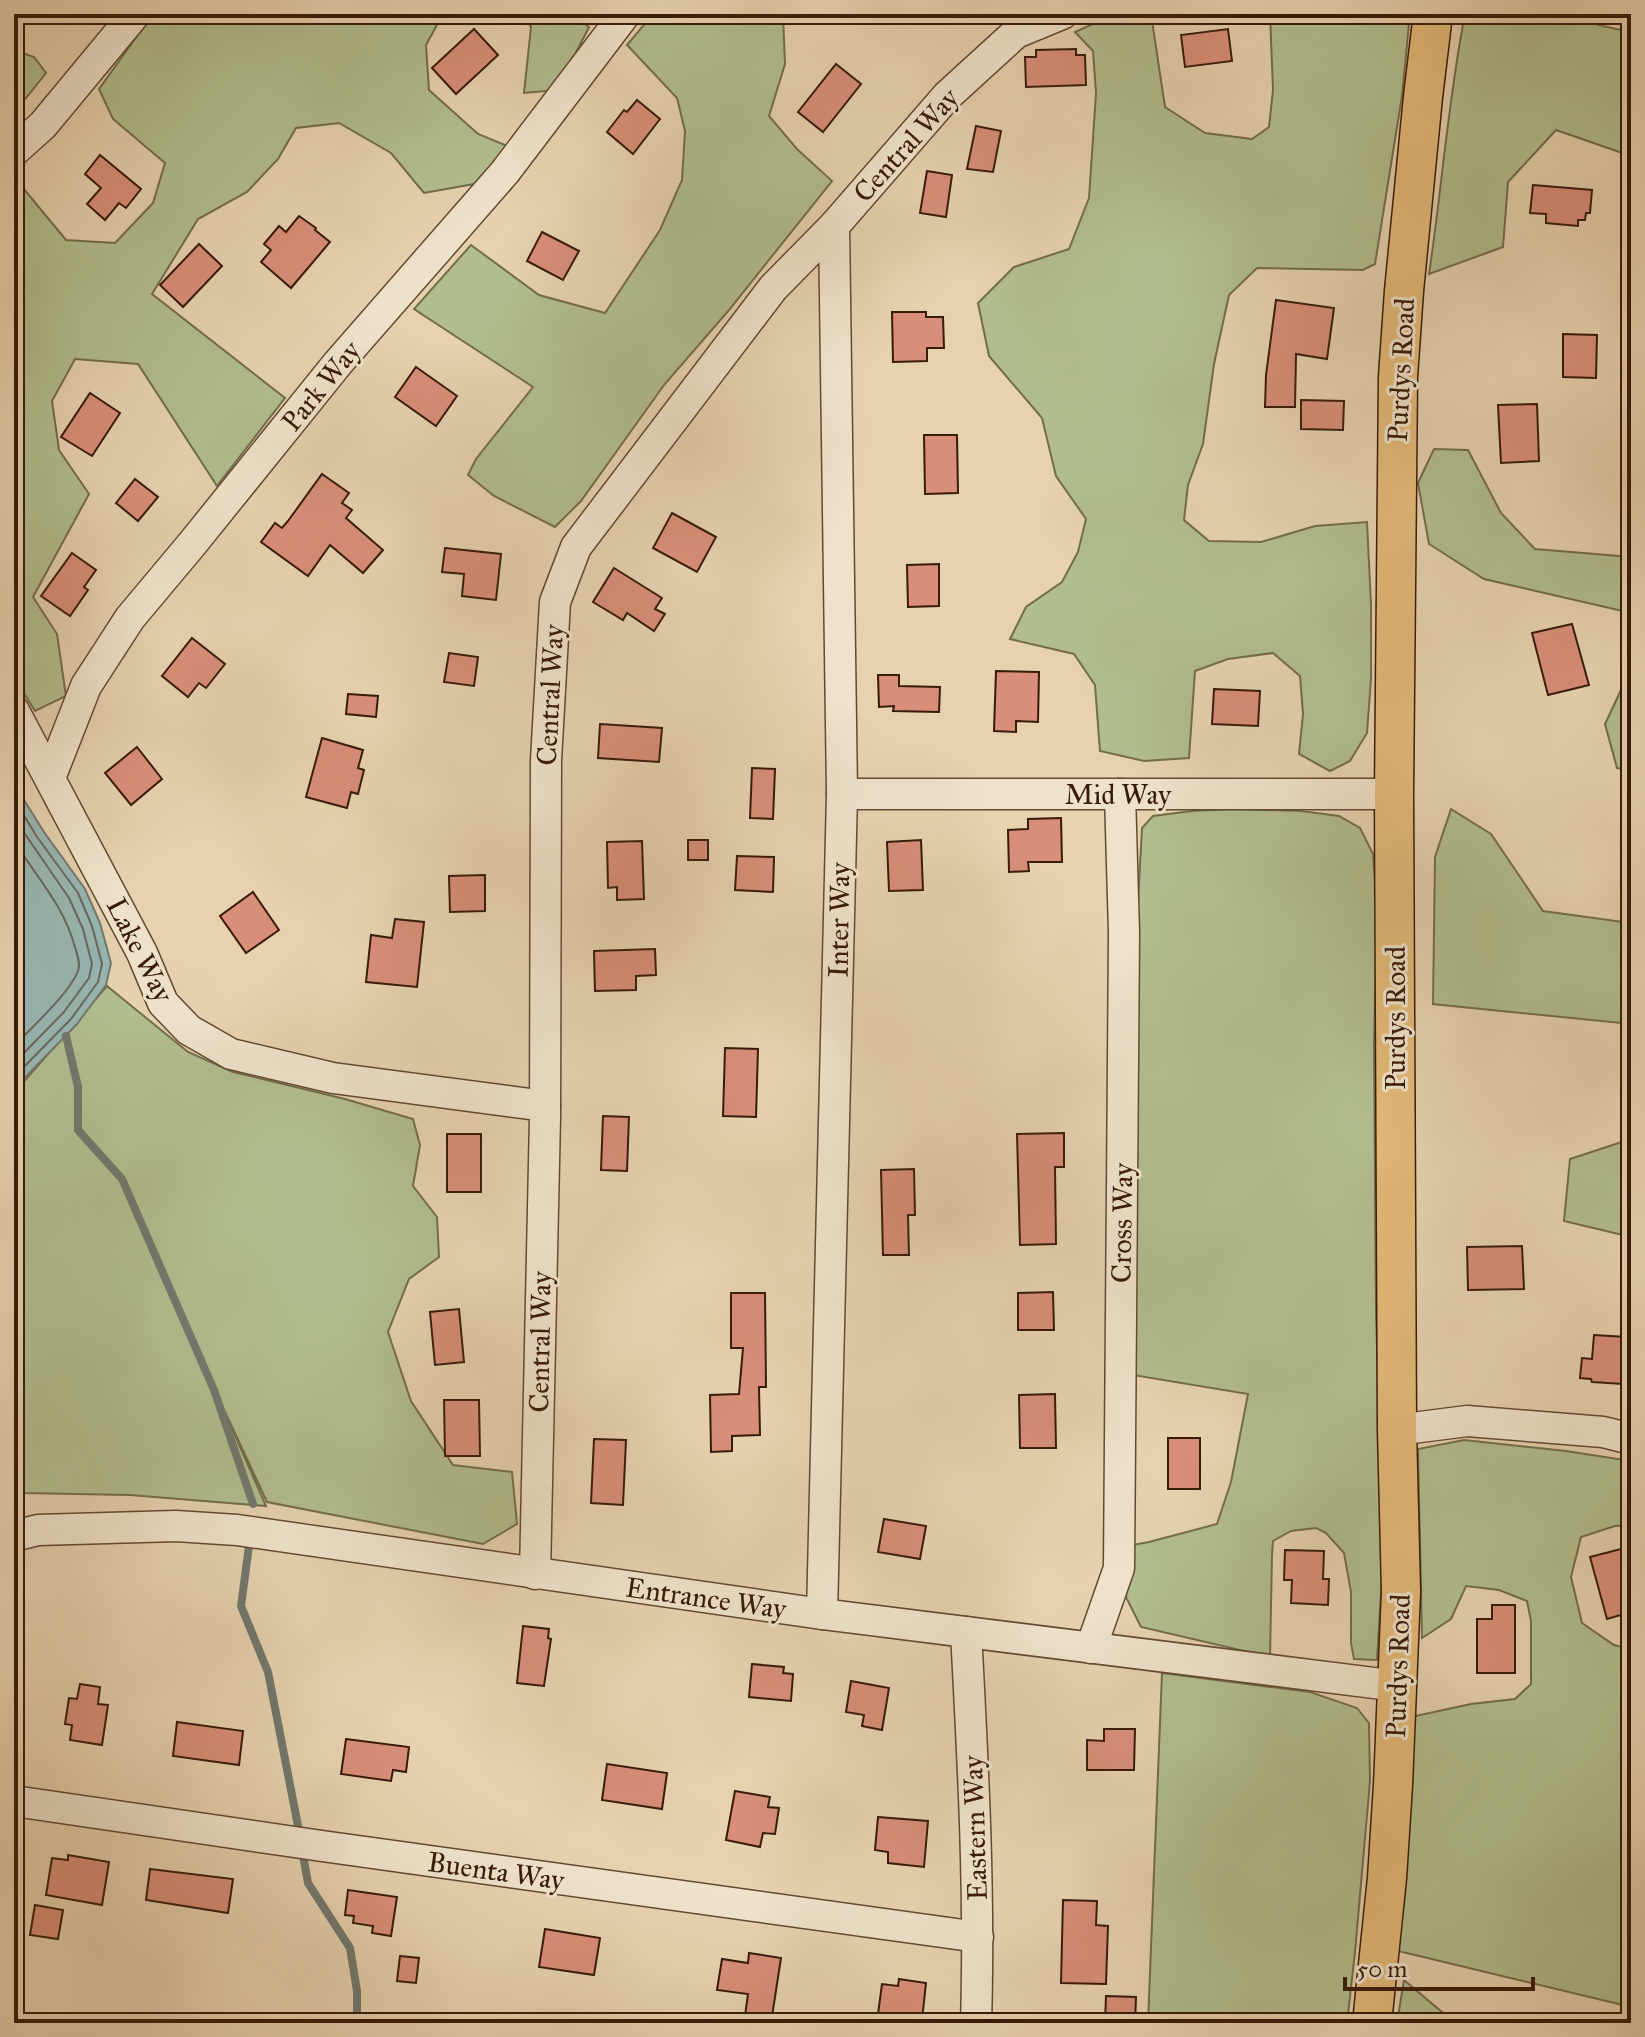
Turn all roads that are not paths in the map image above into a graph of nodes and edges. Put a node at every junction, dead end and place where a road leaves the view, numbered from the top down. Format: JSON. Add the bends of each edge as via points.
{"nodes":[{"id":1,"x":135,"y":14,"type":"edge"},
{"id":2,"x":625,"y":14,"type":"edge"},
{"id":3,"x":1062,"y":14,"type":"edge"},
{"id":4,"x":1433,"y":14,"type":"edge"},
{"id":5,"x":14,"y":151,"type":"edge"},
{"id":6,"x":834,"y":226,"type":"junction"},
{"id":7,"x":14,"y":711,"type":"edge"},
{"id":8,"x":50,"y":778,"type":"junction"},
{"id":9,"x":842,"y":794,"type":"junction"},
{"id":10,"x":1120,"y":794,"type":"junction"},
{"id":11,"x":1394,"y":794,"type":"junction"},
{"id":12,"x":545,"y":1106,"type":"junction"},
{"id":13,"x":1397,"y":1430,"type":"junction"},
{"id":14,"x":1631,"y":1439,"type":"edge"},
{"id":15,"x":14,"y":1536,"type":"edge"},
{"id":16,"x":535,"y":1574,"type":"junction"},
{"id":17,"x":822,"y":1614,"type":"junction"},
{"id":18,"x":966,"y":1632,"type":"junction"},
{"id":19,"x":1091,"y":1648,"type":"junction"},
{"id":20,"x":1398,"y":1686,"type":"junction"},
{"id":21,"x":14,"y":1801,"type":"edge"},
{"id":22,"x":978,"y":1937,"type":"junction"},
{"id":23,"x":976,"y":2023,"type":"edge"},
{"id":24,"x":1372,"y":2023,"type":"edge"}],
"edges":[{"from":1,"to":5,"type":"street","via":[[43,125]]},
{"from":2,"to":8,"type":"street","name":"Park Way","via":[[505,172],[338,363],[130,618],[86,686]]},
{"from":3,"to":6,"type":"street","name":"Central Way","via":[[1016,33],[947,96]]},
{"from":4,"to":11,"type":"main road","name":"Purdys Road","via":[[1398,377]]},
{"from":6,"to":9,"type":"street","name":"Inter Way"},
{"from":6,"to":12,"type":"street","name":"Central Way","via":[[773,288],[576,547],[555,602],[546,760]]},
{"from":7,"to":8,"type":"street","name":"Lake Way"},
{"from":8,"to":12,"type":"street","name":"Lake Way","via":[[163,1003],[189,1030],[231,1054],[333,1078]]},
{"from":9,"to":10,"type":"street","name":"Mid Way"},
{"from":9,"to":17,"type":"street","name":"Inter Way"},
{"from":10,"to":11,"type":"street","name":"Mid Way"},
{"from":10,"to":19,"type":"street","name":"Cross Way","via":[[1124,933],[1119,1568]]},
{"from":11,"to":13,"type":"main road","name":"Purdys Road"},
{"from":12,"to":16,"type":"street","name":"Central Way"},
{"from":13,"to":14,"type":"street","via":[[1467,1421]]},
{"from":13,"to":20,"type":"main road","name":"Purdys Road"},
{"from":15,"to":16,"type":"street","name":"Entrance Way","via":[[38,1530],[176,1526],[237,1530]]},
{"from":16,"to":17,"type":"street","name":"Entrance Way"},
{"from":17,"to":18,"type":"street","name":"Entrance Way"},
{"from":18,"to":19,"type":"street","name":"Entrance Way"},
{"from":18,"to":22,"type":"street","name":"Eastern Way"},
{"from":19,"to":20,"type":"street","name":"Entrance Way"},
{"from":20,"to":24,"type":"main road","name":"Purdys Road"},
{"from":21,"to":22,"type":"street","name":"Buenta Way"},
{"from":22,"to":23,"type":"street","name":"Eastern Way"}]}
